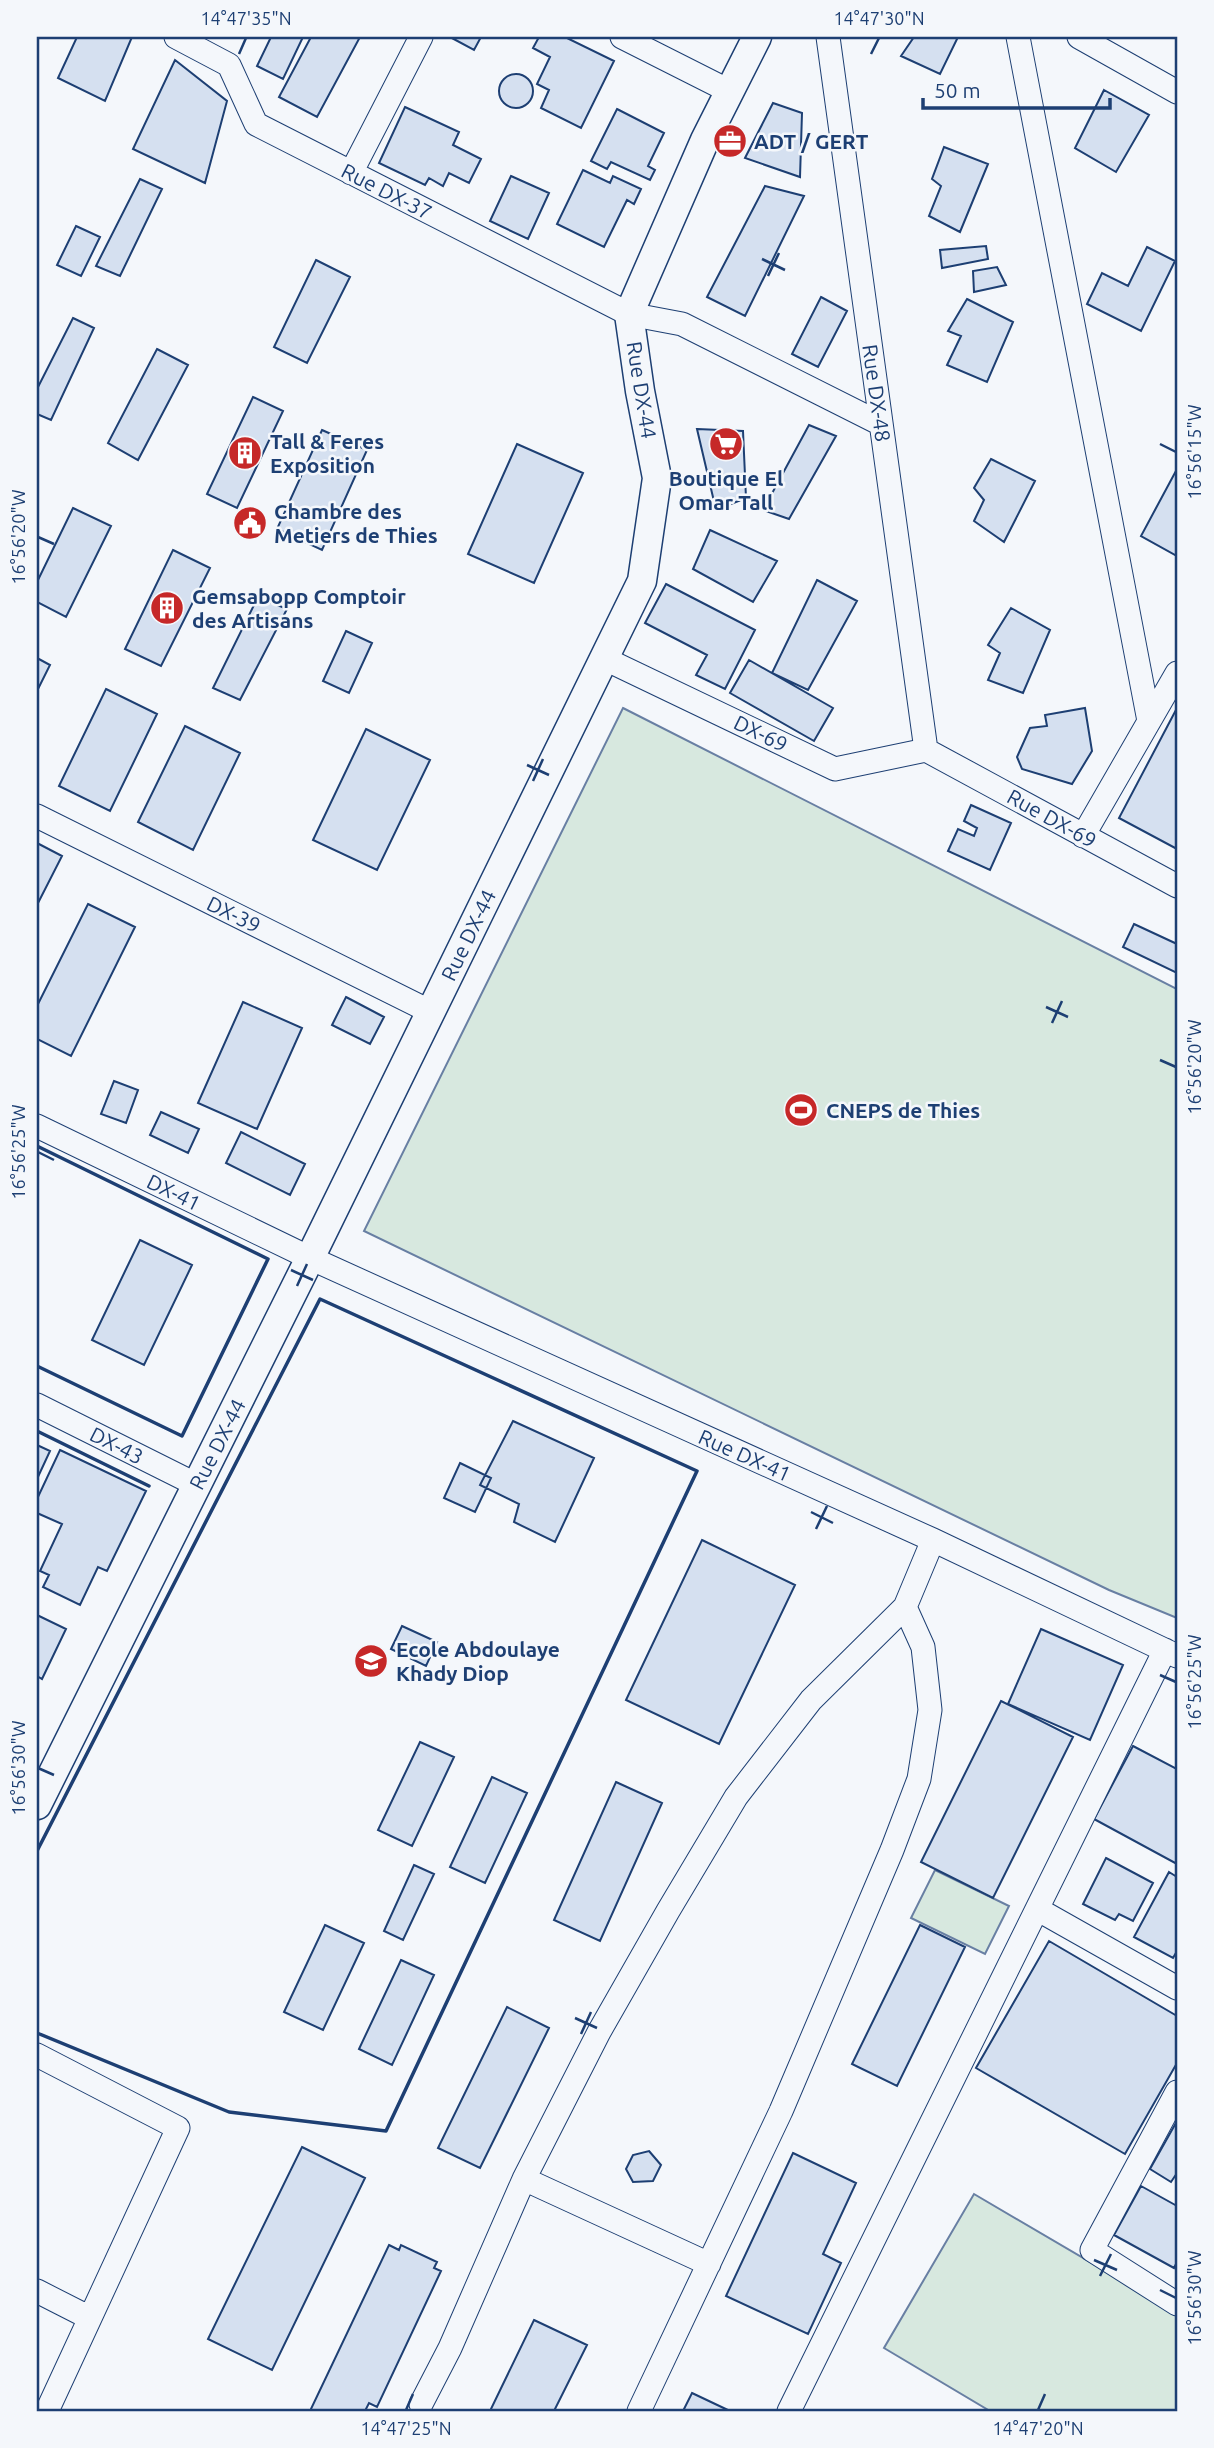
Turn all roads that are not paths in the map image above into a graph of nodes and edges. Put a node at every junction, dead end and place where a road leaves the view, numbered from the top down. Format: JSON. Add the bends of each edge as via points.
{"nodes":[{"id":1,"x":176,"y":37,"type":"edge"},
{"id":2,"x":421,"y":37,"type":"edge"},
{"id":3,"x":622,"y":37,"type":"edge"},
{"id":4,"x":757,"y":37,"type":"edge"},
{"id":5,"x":828,"y":37,"type":"edge"},
{"id":6,"x":1018,"y":37,"type":"edge"},
{"id":7,"x":1079,"y":37,"type":"edge"},
{"id":8,"x":729,"y":91,"type":"junction"},
{"id":9,"x":1177,"y":92,"type":"edge"},
{"id":10,"x":351,"y":173,"type":"junction"},
{"id":11,"x":629,"y":314,"type":"junction"},
{"id":12,"x":881,"y":424,"type":"junction"},
{"id":13,"x":603,"y":658,"type":"junction"},
{"id":14,"x":1177,"y":673,"type":"edge"},
{"id":15,"x":1149,"y":721,"type":"junction"},
{"id":16,"x":926,"y":750,"type":"junction"},
{"id":17,"x":37,"y":816,"type":"edge"},
{"id":18,"x":1083,"y":836,"type":"junction"},
{"id":19,"x":1177,"y":886,"type":"edge"},
{"id":20,"x":431,"y":1012,"type":"junction"},
{"id":21,"x":37,"y":1126,"type":"edge"},
{"id":22,"x":310,"y":1258,"type":"junction"},
{"id":23,"x":37,"y":1405,"type":"edge"},
{"id":24,"x":197,"y":1485,"type":"junction"},
{"id":25,"x":933,"y":1540,"type":"junction"},
{"id":26,"x":905,"y":1607,"type":"junction"},
{"id":27,"x":1171,"y":1653,"type":"edge"},
{"id":28,"x":37,"y":1805,"type":"edge"},
{"id":29,"x":1037,"y":1909,"type":"junction"},
{"id":30,"x":1177,"y":1988,"type":"edge"},
{"id":31,"x":37,"y":2055,"type":"edge"},
{"id":32,"x":1177,"y":2092,"type":"edge"},
{"id":33,"x":524,"y":2179,"type":"junction"},
{"id":34,"x":709,"y":2264,"type":"junction"},
{"id":35,"x":37,"y":2291,"type":"edge"},
{"id":36,"x":1177,"y":2304,"type":"edge"},
{"id":37,"x":90,"y":2318,"type":"junction"},
{"id":38,"x":421,"y":2404,"type":"dead end"},
{"id":39,"x":47,"y":2411,"type":"edge"},
{"id":40,"x":639,"y":2411,"type":"edge"},
{"id":41,"x":789,"y":2411,"type":"edge"}],
"edges":[{"from":1,"to":10,"type":"street","name":"Rue DX-37","via":[[229,65],[256,124]]},
{"from":2,"to":10,"type":"street"},
{"from":3,"to":8,"type":"street"},
{"from":4,"to":8,"type":"street","name":"Rue DX-44"},
{"from":5,"to":12,"type":"street","name":"Rue DX-48"},
{"from":6,"to":15,"type":"street"},
{"from":7,"to":9,"type":"street"},
{"from":8,"to":11,"type":"street","name":"Rue DX-44"},
{"from":10,"to":11,"type":"street","name":"Rue DX-37"},
{"from":11,"to":12,"type":"street","name":"Rue DX-37","via":[[682,324]]},
{"from":11,"to":13,"type":"street","name":"Rue DX-44","via":[[657,478],[642,580]]},
{"from":12,"to":16,"type":"street","name":"Rue DX-48"},
{"from":13,"to":16,"type":"street","name":"DX-69","via":[[835,769]]},
{"from":13,"to":20,"type":"street","name":"Rue DX-44"},
{"from":14,"to":15,"type":"street"},
{"from":15,"to":18,"type":"street"},
{"from":16,"to":18,"type":"street","name":"Rue DX-69"},
{"from":17,"to":20,"type":"street","name":"DX-39"},
{"from":18,"to":19,"type":"street","name":"Rue DX-69"},
{"from":20,"to":22,"type":"street","name":"Rue DX-44"},
{"from":21,"to":22,"type":"street","name":"DX-41"},
{"from":22,"to":24,"type":"street","name":"Rue DX-44"},
{"from":22,"to":25,"type":"street","name":"Rue DX-41"},
{"from":23,"to":24,"type":"street","name":"DX-43"},
{"from":24,"to":28,"type":"street","name":"Rue DX-44"},
{"from":25,"to":26,"type":"street"},
{"from":25,"to":27,"type":"street","name":"Rue DX-41"},
{"from":26,"to":33,"type":"street","via":[[811,1700],[736,1797],[599,2032]]},
{"from":26,"to":34,"type":"street","via":[[923,1647],[930,1710],[919,1779],[781,2112]]},
{"from":27,"to":29,"type":"street"},
{"from":29,"to":30,"type":"street"},
{"from":29,"to":41,"type":"street"},
{"from":31,"to":37,"type":"street","via":[[178,2128]]},
{"from":32,"to":36,"type":"street","via":[[1092,2250]]},
{"from":33,"to":34,"type":"street"},
{"from":33,"to":38,"type":"street"},
{"from":34,"to":40,"type":"street"},
{"from":35,"to":37,"type":"street"},
{"from":37,"to":39,"type":"street"}]}
